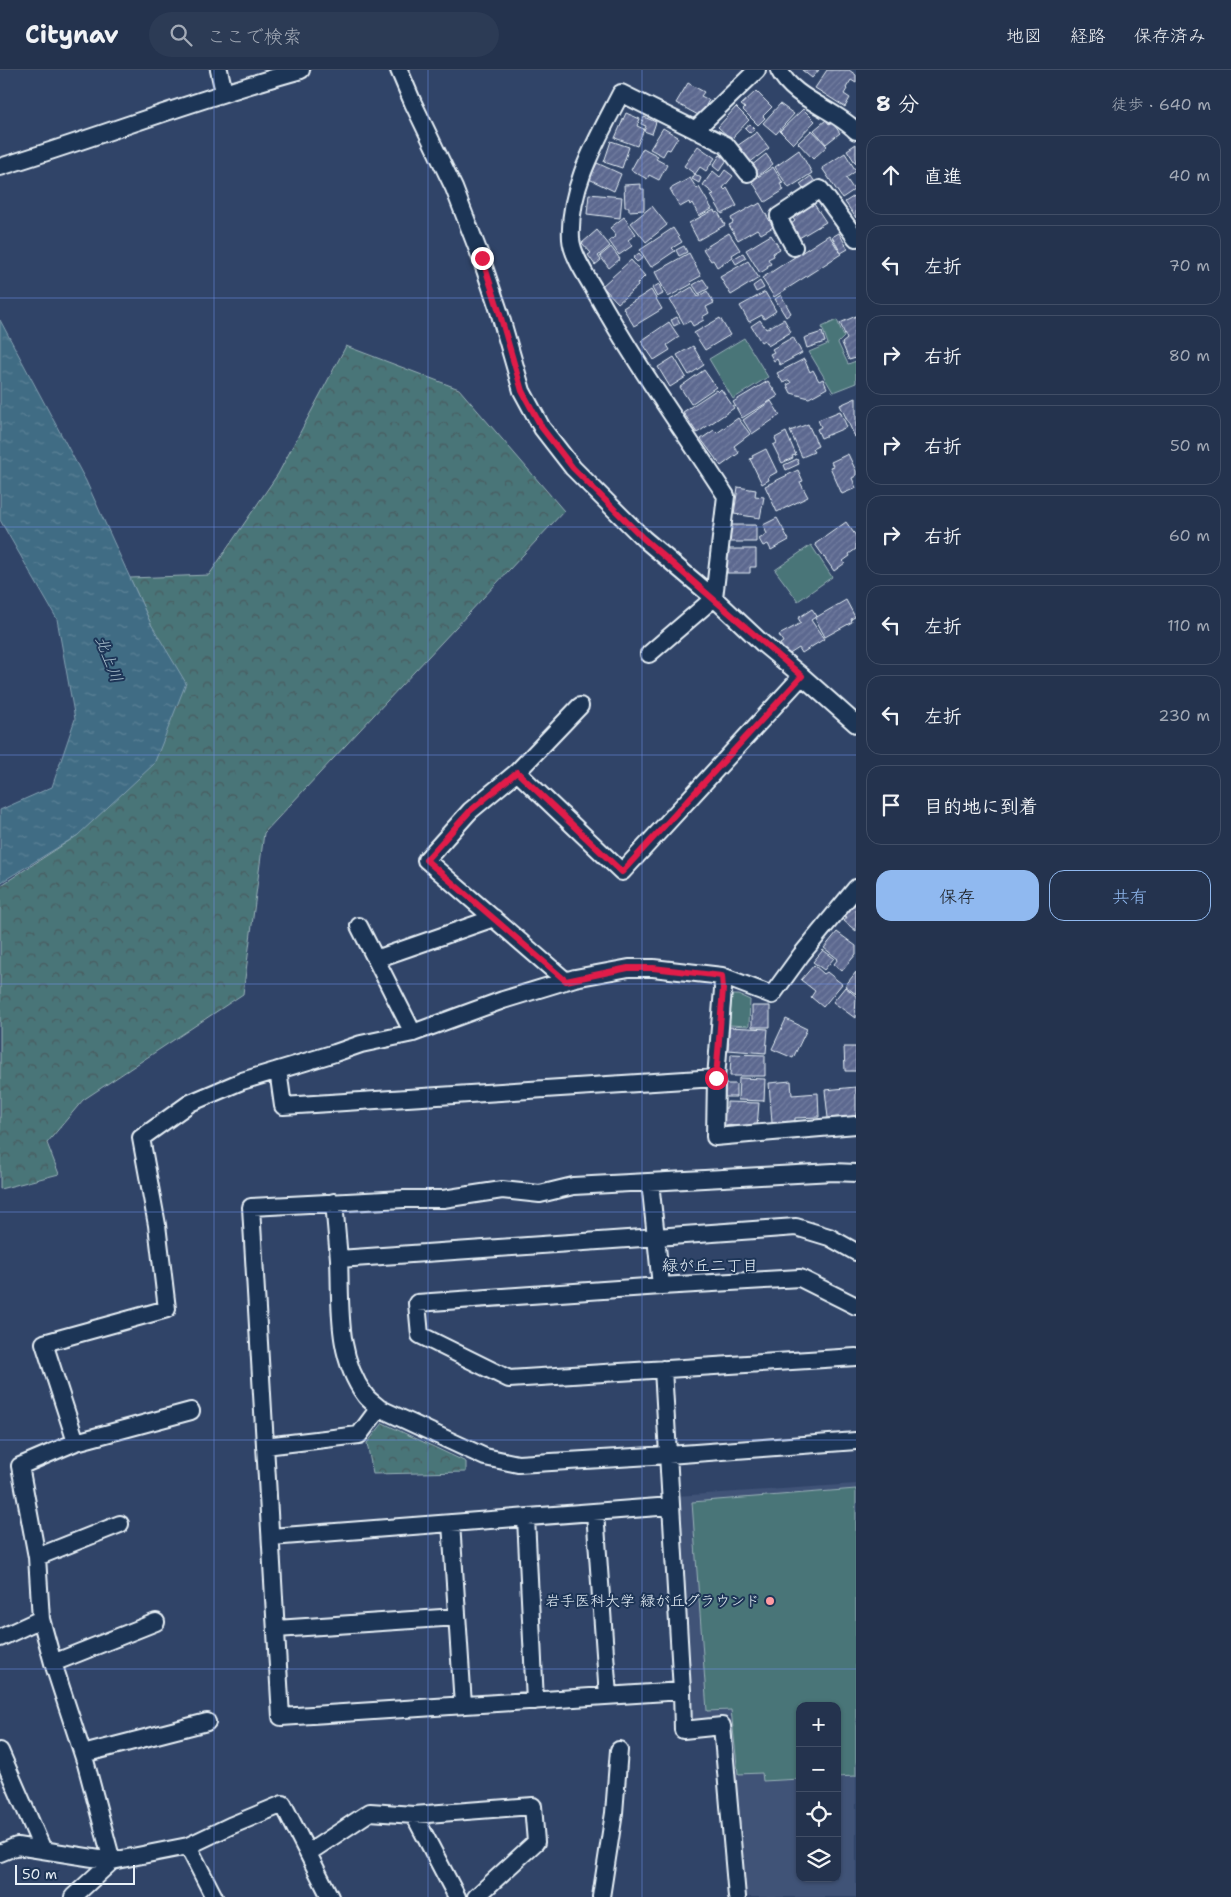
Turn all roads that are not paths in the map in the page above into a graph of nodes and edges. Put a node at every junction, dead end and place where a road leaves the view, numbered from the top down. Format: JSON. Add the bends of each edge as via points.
{"nodes":[{"id":1,"x":219,"y":70,"type":"edge"},
{"id":2,"x":301,"y":70,"type":"edge"},
{"id":3,"x":399,"y":70,"type":"edge"},
{"id":4,"x":758,"y":70,"type":"edge"},
{"id":5,"x":779,"y":70,"type":"edge"},
{"id":6,"x":224,"y":92,"type":"junction"},
{"id":7,"x":696,"y":130,"type":"junction"},
{"id":8,"x":856,"y":131,"type":"edge"},
{"id":9,"x":0,"y":167,"type":"edge"},
{"id":10,"x":748,"y":173,"type":"dead end"},
{"id":11,"x":856,"y":238,"type":"edge"},
{"id":12,"x":794,"y":247,"type":"dead end"},
{"id":13,"x":714,"y":598,"type":"junction"},
{"id":14,"x":649,"y":654,"type":"dead end"},
{"id":15,"x":802,"y":676,"type":"junction"},
{"id":16,"x":580,"y":706,"type":"dead end"},
{"id":17,"x":856,"y":724,"type":"edge"},
{"id":18,"x":517,"y":772,"type":"junction"},
{"id":19,"x":856,"y":888,"type":"edge"},
{"id":20,"x":494,"y":918,"type":"junction"},
{"id":21,"x":359,"y":926,"type":"dead end"},
{"id":22,"x":376,"y":959,"type":"junction"},
{"id":23,"x":722,"y":976,"type":"junction"},
{"id":24,"x":566,"y":981,"type":"junction"},
{"id":25,"x":413,"y":1033,"type":"junction"},
{"id":26,"x":278,"y":1070,"type":"junction"},
{"id":27,"x":716,"y":1078,"type":"junction"},
{"id":28,"x":856,"y":1125,"type":"edge"},
{"id":29,"x":856,"y":1173,"type":"edge"},
{"id":30,"x":650,"y":1182,"type":"junction"},
{"id":31,"x":334,"y":1202,"type":"junction"},
{"id":32,"x":656,"y":1237,"type":"junction"},
{"id":33,"x":856,"y":1252,"type":"edge"},
{"id":34,"x":340,"y":1259,"type":"junction"},
{"id":35,"x":661,"y":1286,"type":"junction"},
{"id":36,"x":856,"y":1306,"type":"edge"},
{"id":37,"x":856,"y":1357,"type":"edge"},
{"id":38,"x":663,"y":1369,"type":"junction"},
{"id":39,"x":379,"y":1408,"type":"junction"},
{"id":40,"x":192,"y":1411,"type":"dead end"},
{"id":41,"x":856,"y":1441,"type":"edge"},
{"id":42,"x":76,"y":1442,"type":"junction"},
{"id":43,"x":265,"y":1446,"type":"junction"},
{"id":44,"x":668,"y":1455,"type":"junction"},
{"id":45,"x":671,"y":1506,"type":"junction"},
{"id":46,"x":595,"y":1512,"type":"junction"},
{"id":47,"x":526,"y":1518,"type":"junction"},
{"id":48,"x":451,"y":1523,"type":"junction"},
{"id":49,"x":120,"y":1524,"type":"dead end"},
{"id":50,"x":270,"y":1537,"type":"junction"},
{"id":51,"x":36,"y":1557,"type":"junction"},
{"id":52,"x":457,"y":1617,"type":"junction"},
{"id":53,"x":41,"y":1619,"type":"junction"},
{"id":54,"x":156,"y":1622,"type":"dead end"},
{"id":55,"x":276,"y":1629,"type":"junction"},
{"id":56,"x":0,"y":1638,"type":"edge"},
{"id":57,"x":53,"y":1663,"type":"junction"},
{"id":58,"x":682,"y":1692,"type":"junction"},
{"id":59,"x":608,"y":1696,"type":"junction"},
{"id":60,"x":536,"y":1701,"type":"junction"},
{"id":61,"x":463,"y":1705,"type":"junction"},
{"id":62,"x":207,"y":1722,"type":"dead end"},
{"id":63,"x":619,"y":1750,"type":"dead end"},
{"id":64,"x":83,"y":1754,"type":"junction"},
{"id":65,"x":1,"y":1757,"type":"edge"},
{"id":66,"x":414,"y":1815,"type":"junction"},
{"id":67,"x":188,"y":1846,"type":"junction"},
{"id":68,"x":43,"y":1850,"type":"junction"},
{"id":69,"x":0,"y":1853,"type":"edge"},
{"id":70,"x":308,"y":1853,"type":"junction"},
{"id":71,"x":112,"y":1861,"type":"junction"},
{"id":72,"x":73,"y":1897,"type":"edge"},
{"id":73,"x":214,"y":1897,"type":"edge"},
{"id":74,"x":330,"y":1897,"type":"edge"},
{"id":75,"x":457,"y":1897,"type":"edge"},
{"id":76,"x":476,"y":1897,"type":"edge"},
{"id":77,"x":601,"y":1897,"type":"edge"},
{"id":78,"x":737,"y":1897,"type":"edge"}],
"edges":[{"from":1,"to":6,"type":"street"},
{"from":2,"to":6,"type":"street"},
{"from":3,"to":13,"type":"street","via":[[454,188],[484,267],[522,391],[542,428],[573,468],[643,538]]},
{"from":4,"to":7,"type":"street"},
{"from":5,"to":8,"type":"street","via":[[803,95]]},
{"from":6,"to":9,"type":"street"},
{"from":7,"to":10,"type":"street","via":[[726,145]]},
{"from":7,"to":13,"type":"street","via":[[621,93],[578,186],[571,241],[579,263],[616,329],[726,496]]},
{"from":11,"to":12,"type":"street","via":[[820,189],[779,216]]},
{"from":13,"to":14,"type":"street"},
{"from":13,"to":15,"type":"street"},
{"from":15,"to":17,"type":"street"},
{"from":15,"to":18,"type":"street","via":[[622,872]]},
{"from":16,"to":18,"type":"street"},
{"from":18,"to":20,"type":"street","via":[[470,811],[426,860]]},
{"from":19,"to":23,"type":"street","via":[[772,995]]},
{"from":20,"to":22,"type":"street"},
{"from":20,"to":24,"type":"street"},
{"from":21,"to":22,"type":"street"},
{"from":22,"to":25,"type":"street"},
{"from":23,"to":24,"type":"street","via":[[628,968]]},
{"from":23,"to":27,"type":"street"},
{"from":24,"to":25,"type":"street"},
{"from":25,"to":26,"type":"street","via":[[361,1044]]},
{"from":26,"to":27,"type":"street","via":[[282,1106]]},
{"from":26,"to":42,"type":"street","via":[[190,1103],[141,1138],[157,1225],[166,1309],[44,1343]]},
{"from":27,"to":28,"type":"street","via":[[715,1137]]},
{"from":29,"to":30,"type":"street"},
{"from":30,"to":31,"type":"street","via":[[574,1186],[540,1194],[502,1190],[443,1199]]},
{"from":30,"to":32,"type":"street"},
{"from":31,"to":34,"type":"street"},
{"from":31,"to":43,"type":"street","via":[[251,1207]]},
{"from":32,"to":33,"type":"street","via":[[796,1228],[830,1237]]},
{"from":32,"to":34,"type":"street"},
{"from":32,"to":35,"type":"street"},
{"from":34,"to":39,"type":"street","via":[[342,1339],[350,1368],[365,1396]]},
{"from":35,"to":36,"type":"street","via":[[800,1278]]},
{"from":35,"to":38,"type":"street","via":[[417,1303],[420,1335],[509,1379]]},
{"from":37,"to":38,"type":"street"},
{"from":38,"to":44,"type":"street"},
{"from":39,"to":43,"type":"street","via":[[359,1436]]},
{"from":39,"to":44,"type":"street","via":[[485,1457],[518,1464]]},
{"from":40,"to":42,"type":"street"},
{"from":41,"to":44,"type":"street"},
{"from":42,"to":51,"type":"street","via":[[20,1466]]},
{"from":43,"to":50,"type":"street"},
{"from":44,"to":45,"type":"street"},
{"from":45,"to":46,"type":"street"},
{"from":45,"to":58,"type":"street"},
{"from":46,"to":47,"type":"street"},
{"from":46,"to":59,"type":"street"},
{"from":47,"to":48,"type":"street"},
{"from":47,"to":60,"type":"street"},
{"from":48,"to":50,"type":"street"},
{"from":48,"to":52,"type":"street"},
{"from":49,"to":51,"type":"street"},
{"from":50,"to":55,"type":"street"},
{"from":51,"to":53,"type":"street"},
{"from":52,"to":55,"type":"street"},
{"from":52,"to":61,"type":"street"},
{"from":53,"to":56,"type":"street"},
{"from":53,"to":57,"type":"street"},
{"from":54,"to":57,"type":"street"},
{"from":55,"to":61,"type":"street","via":[[281,1717]]},
{"from":57,"to":64,"type":"street"},
{"from":58,"to":59,"type":"street"},
{"from":58,"to":78,"type":"street","via":[[683,1730],[722,1726]]},
{"from":59,"to":60,"type":"street"},
{"from":60,"to":61,"type":"street"},
{"from":62,"to":64,"type":"street"},
{"from":63,"to":77,"type":"street","via":[[614,1813]]},
{"from":64,"to":71,"type":"street"},
{"from":65,"to":68,"type":"street"},
{"from":66,"to":70,"type":"street","via":[[370,1812]]},
{"from":66,"to":75,"type":"street"},
{"from":66,"to":76,"type":"street","via":[[533,1806],[536,1842]]},
{"from":67,"to":70,"type":"street","via":[[283,1804]]},
{"from":67,"to":71,"type":"street"},
{"from":67,"to":73,"type":"street"},
{"from":68,"to":69,"type":"street","via":[[17,1846]]},
{"from":68,"to":71,"type":"street"},
{"from":70,"to":74,"type":"street"},
{"from":71,"to":72,"type":"street"}]}
